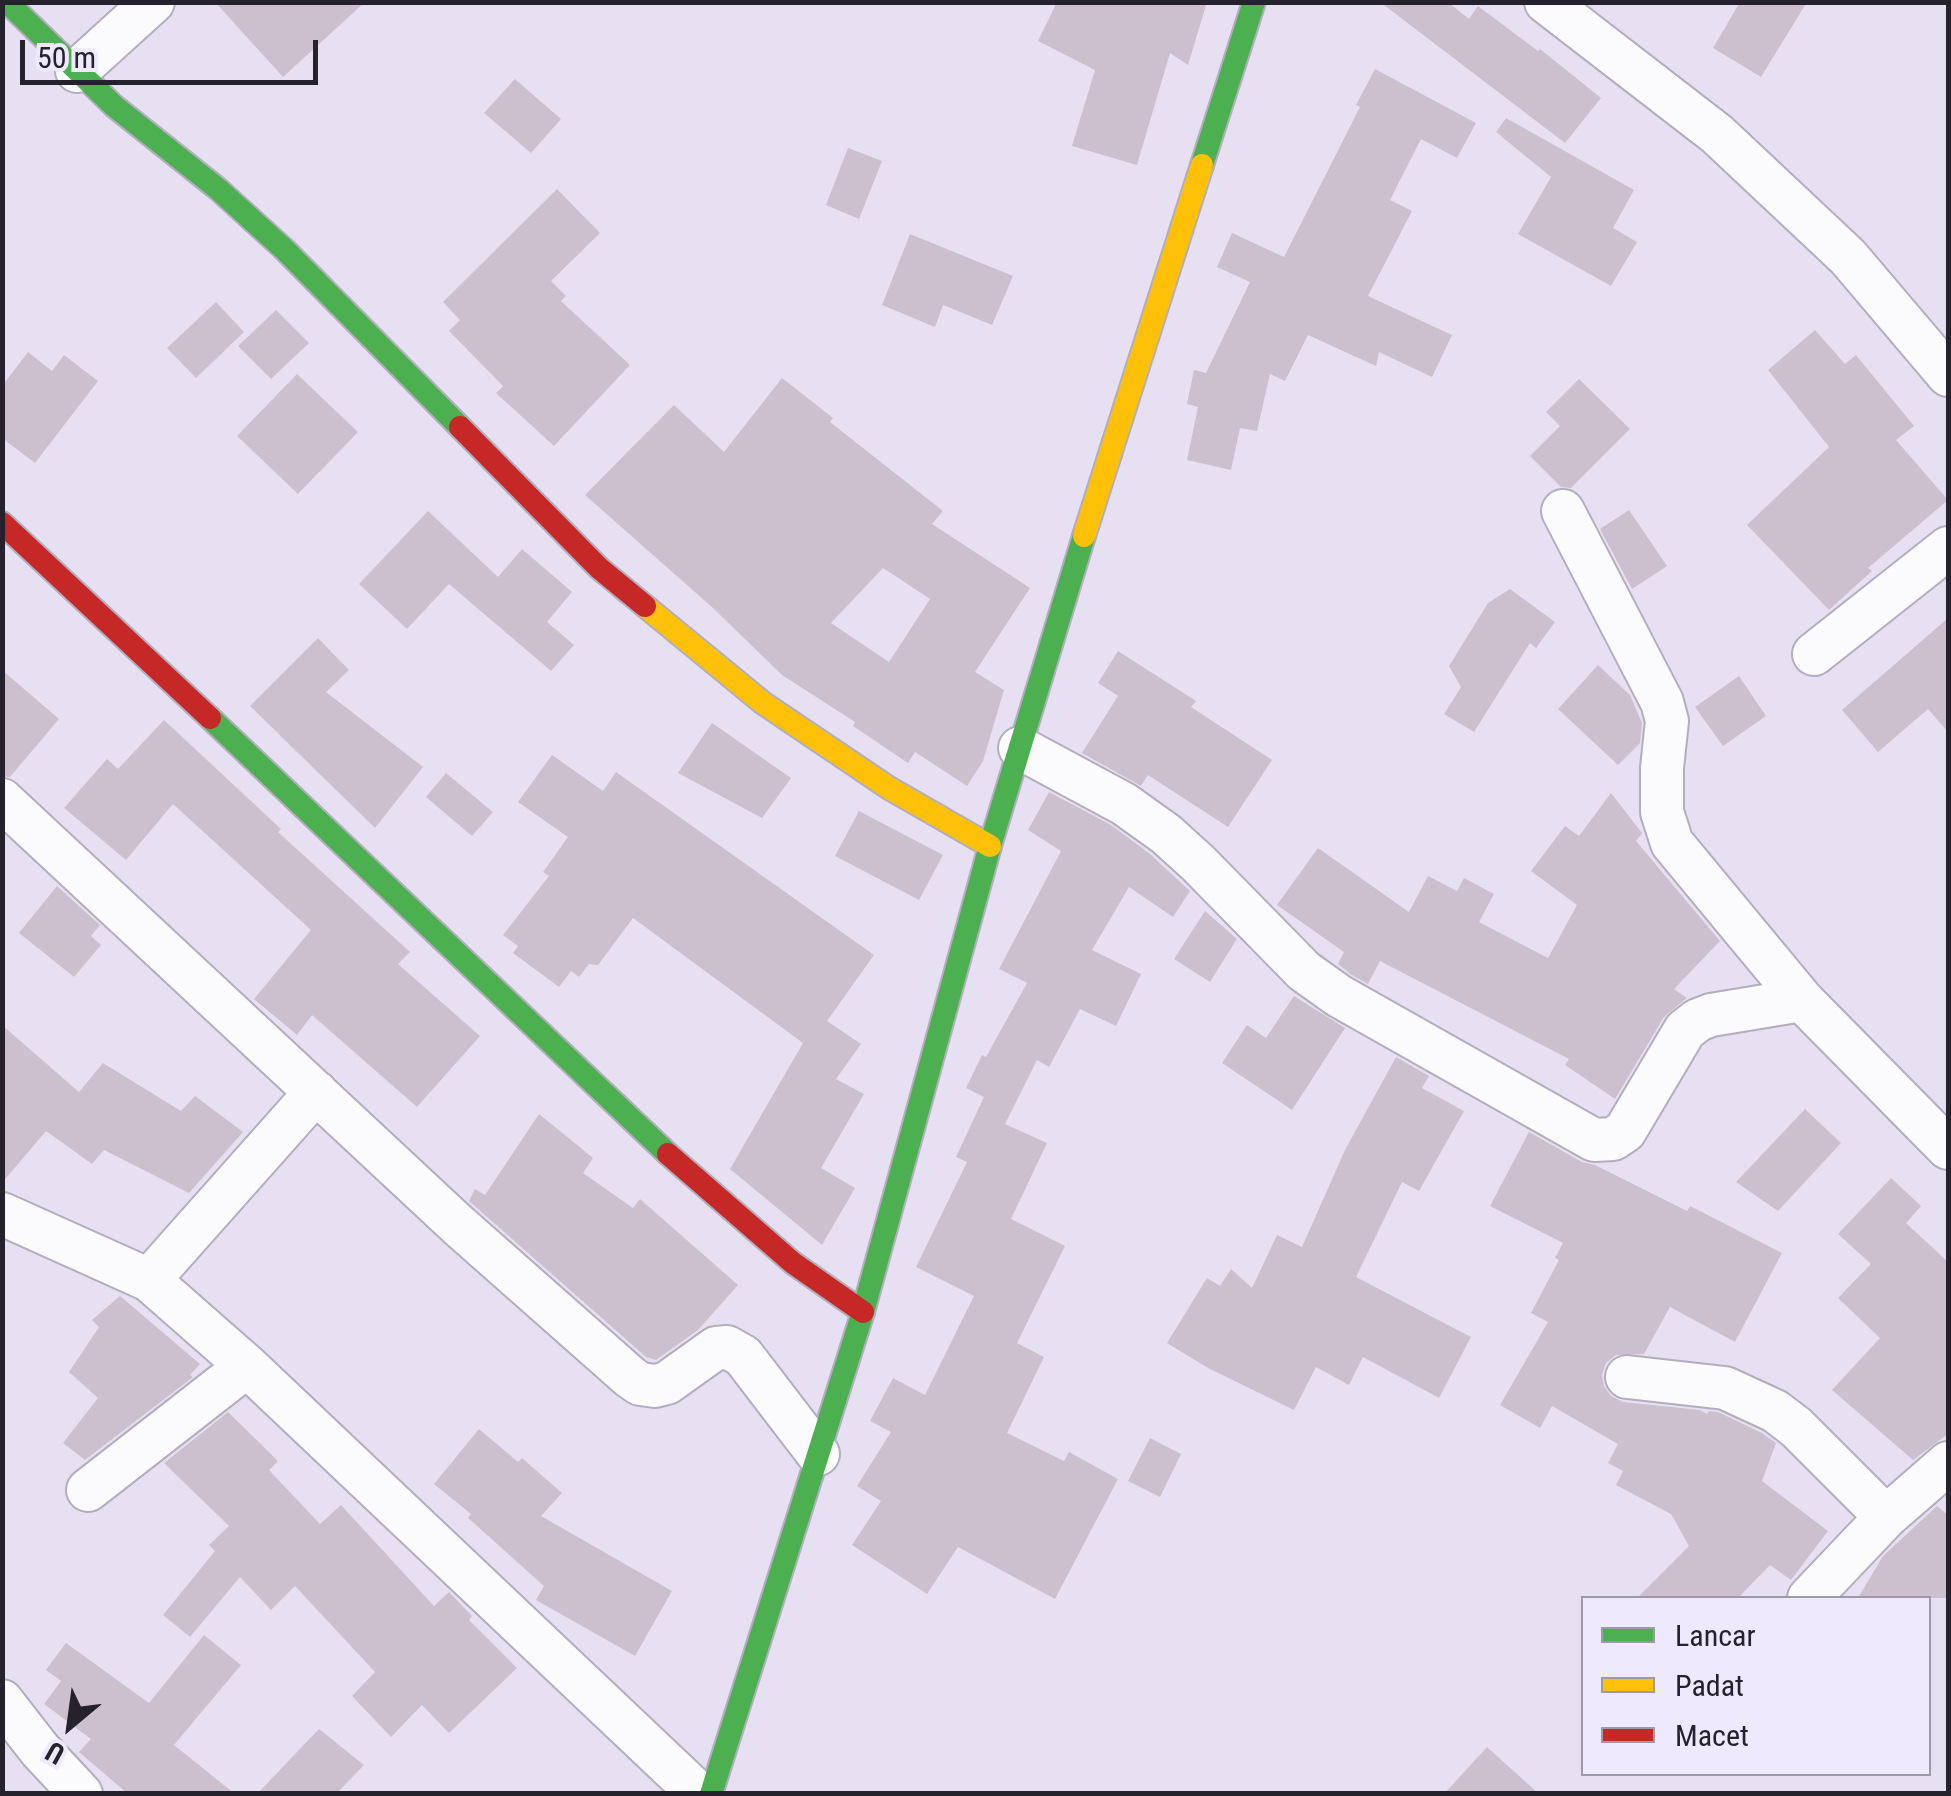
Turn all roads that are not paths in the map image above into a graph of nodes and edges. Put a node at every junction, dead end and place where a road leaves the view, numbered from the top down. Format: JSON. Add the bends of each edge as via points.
{"nodes":[{"id":1,"x":7,"y":2,"type":"edge"},
{"id":2,"x":153,"y":2,"type":"edge"},
{"id":3,"x":1254,"y":2,"type":"edge"},
{"id":4,"x":1546,"y":2,"type":"edge"},
{"id":5,"x":77,"y":71,"type":"junction"},
{"id":6,"x":1948,"y":375,"type":"edge"},
{"id":7,"x":1563,"y":511,"type":"dead end"},
{"id":8,"x":2,"y":523,"type":"edge"},
{"id":9,"x":1948,"y":548,"type":"edge"},
{"id":10,"x":1814,"y":654,"type":"dead end"},
{"id":11,"x":1020,"y":748,"type":"junction"},
{"id":12,"x":2,"y":800,"type":"edge"},
{"id":13,"x":990,"y":846,"type":"junction"},
{"id":14,"x":1802,"y":1000,"type":"junction"},
{"id":15,"x":316,"y":1092,"type":"junction"},
{"id":16,"x":1948,"y":1148,"type":"edge"},
{"id":17,"x":2,"y":1214,"type":"edge"},
{"id":18,"x":149,"y":1280,"type":"junction"},
{"id":19,"x":864,"y":1312,"type":"junction"},
{"id":20,"x":247,"y":1366,"type":"junction"},
{"id":21,"x":1627,"y":1376,"type":"dead end"},
{"id":22,"x":818,"y":1454,"type":"junction"},
{"id":23,"x":1948,"y":1463,"type":"edge"},
{"id":24,"x":88,"y":1490,"type":"dead end"},
{"id":25,"x":1886,"y":1517,"type":"junction"},
{"id":26,"x":1811,"y":1596,"type":"edge"},
{"id":27,"x":2,"y":1701,"type":"edge"},
{"id":28,"x":81,"y":1794,"type":"edge"},
{"id":29,"x":699,"y":1794,"type":"edge"},
{"id":30,"x":711,"y":1794,"type":"edge"}],
"edges":[{"from":1,"to":5,"type":"street"},
{"from":2,"to":5,"type":"street"},
{"from":3,"to":11,"type":"street"},
{"from":4,"to":6,"type":"street","via":[[1717,134],[1848,257]]},
{"from":5,"to":13,"type":"street","via":[[286,250],[600,568],[763,703]]},
{"from":7,"to":14,"type":"street","via":[[1662,702],[1662,812],[1672,844]]},
{"from":8,"to":19,"type":"street","via":[[697,1182]]},
{"from":9,"to":10,"type":"street"},
{"from":11,"to":13,"type":"street"},
{"from":11,"to":14,"type":"street","via":[[1166,834],[1304,971],[1339,996],[1594,1140],[1613,1139],[1624,1130],[1685,1030],[1698,1020]]},
{"from":12,"to":15,"type":"street"},
{"from":13,"to":19,"type":"street"},
{"from":14,"to":16,"type":"street"},
{"from":15,"to":18,"type":"street"},
{"from":15,"to":22,"type":"street","via":[[630,1377],[640,1384],[667,1384],[727,1347],[743,1356]]},
{"from":17,"to":18,"type":"street"},
{"from":18,"to":20,"type":"street"},
{"from":19,"to":22,"type":"street"},
{"from":20,"to":24,"type":"street"},
{"from":20,"to":29,"type":"street"},
{"from":21,"to":25,"type":"street","via":[[1725,1388],[1775,1411]]},
{"from":22,"to":30,"type":"street"},
{"from":23,"to":25,"type":"street"},
{"from":25,"to":26,"type":"street"},
{"from":27,"to":28,"type":"street"}]}
